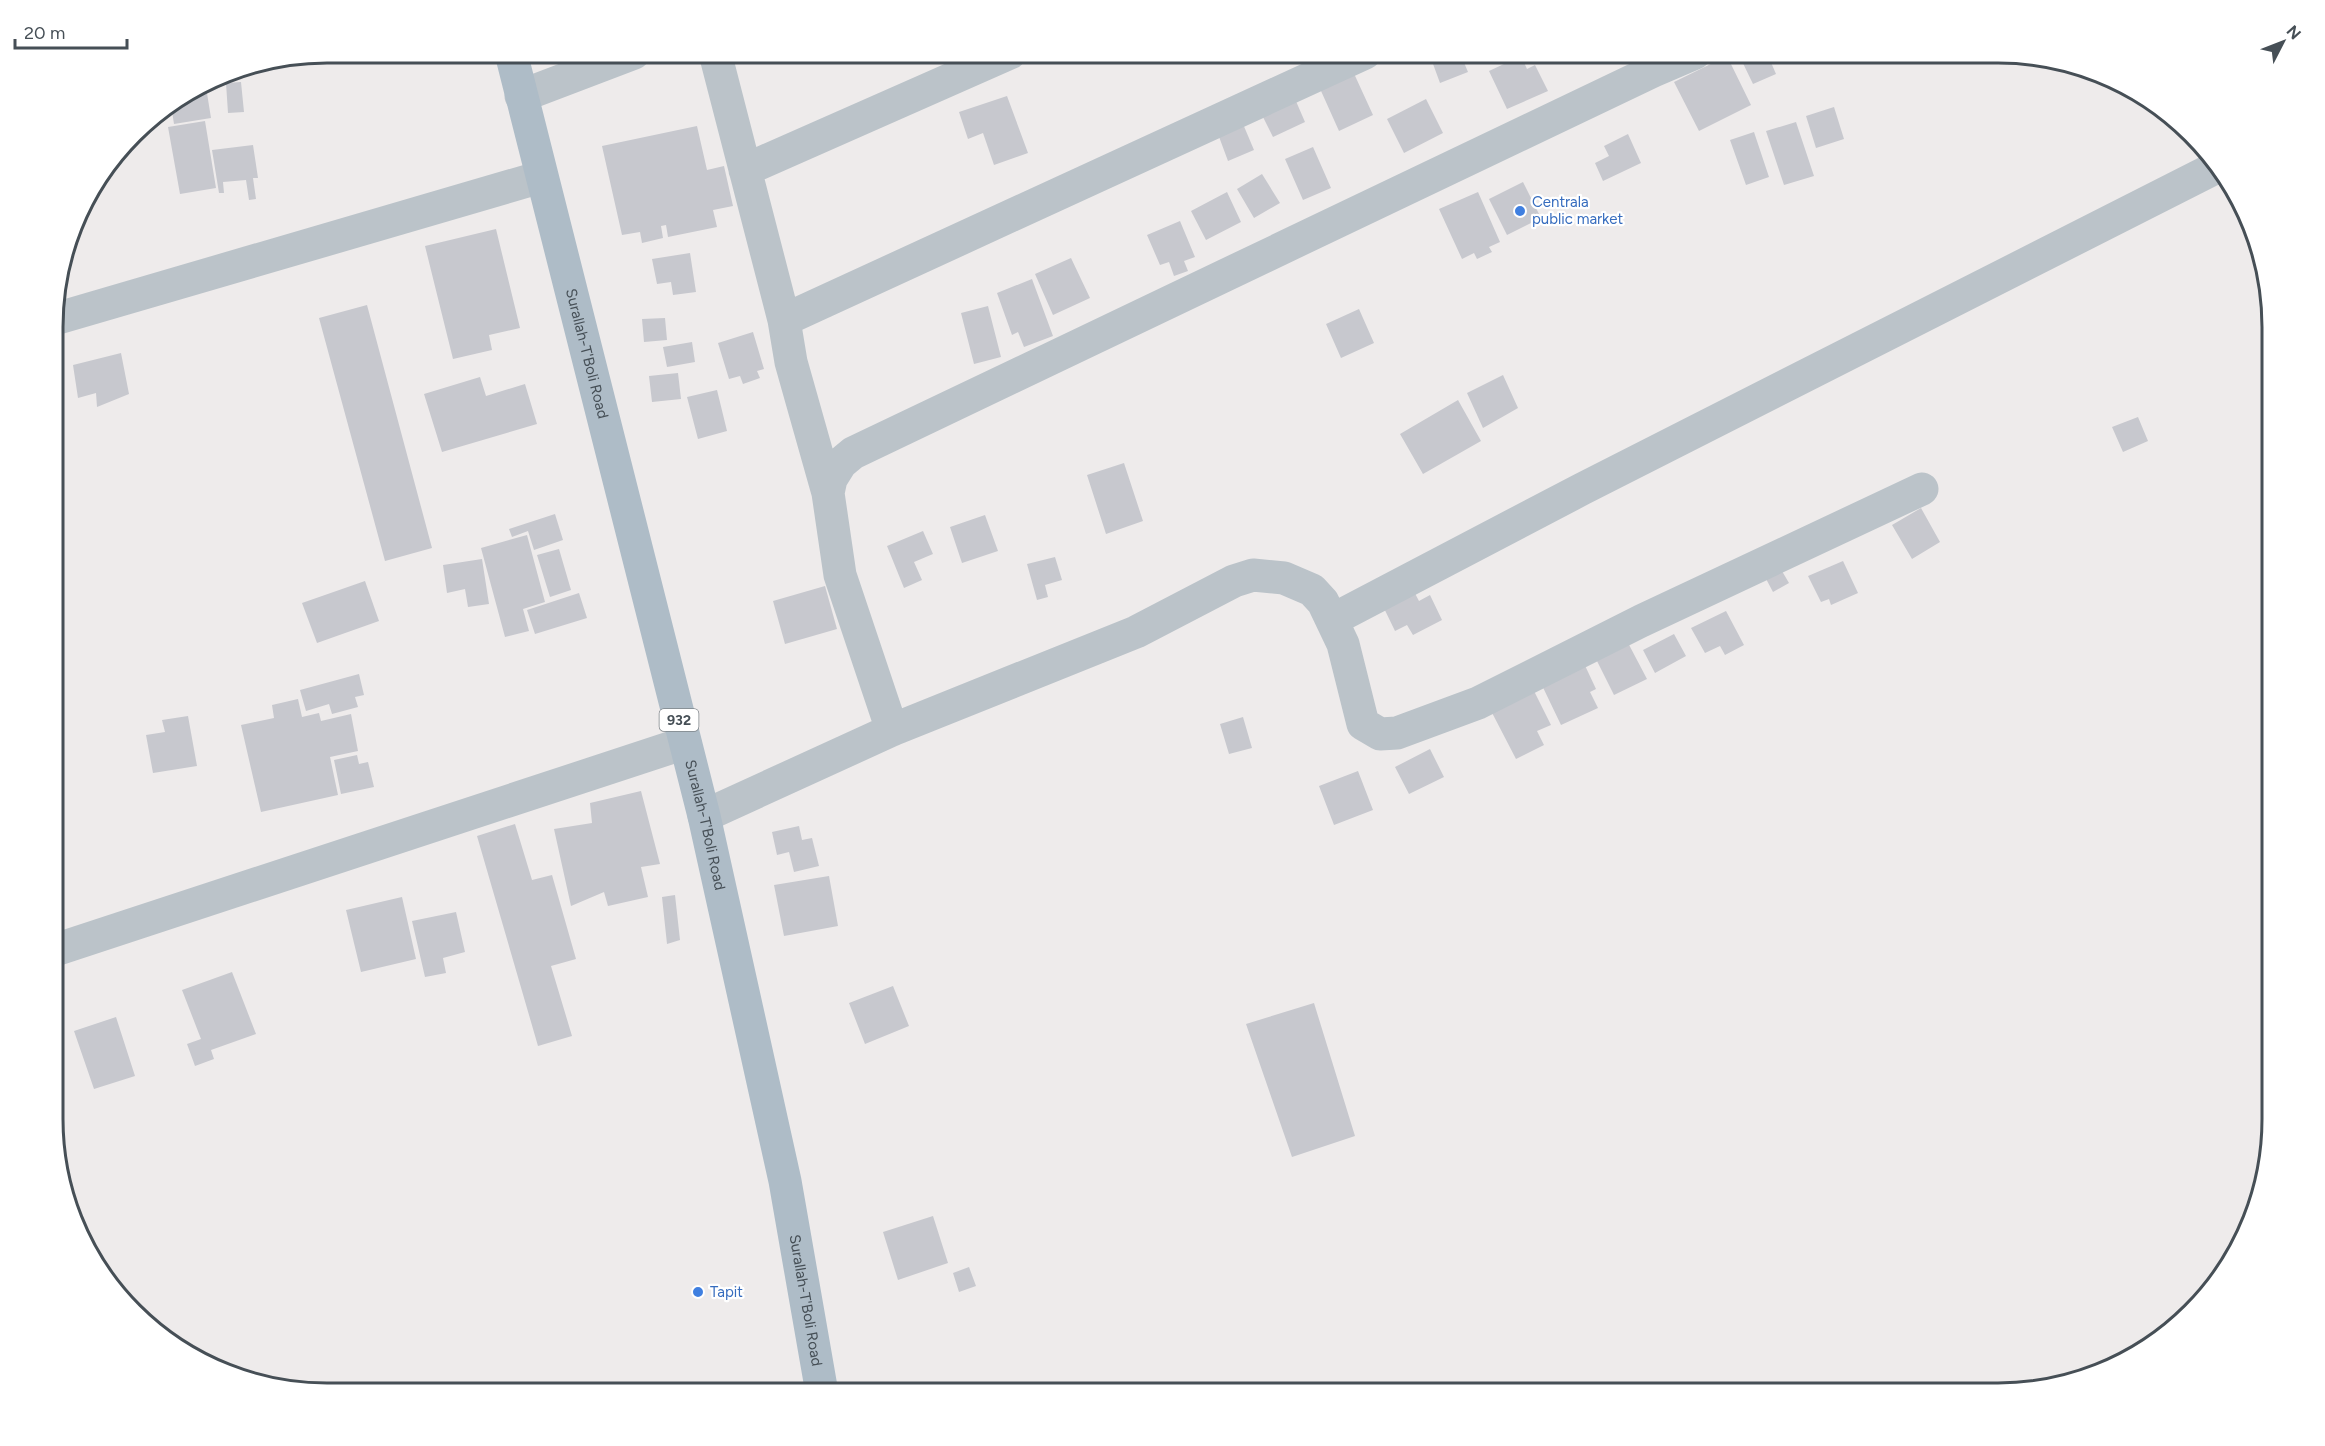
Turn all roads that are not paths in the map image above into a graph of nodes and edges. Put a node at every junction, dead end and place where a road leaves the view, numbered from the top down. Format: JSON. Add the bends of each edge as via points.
{"nodes":[{"id":1,"x":514,"y":63,"type":"edge"},
{"id":2,"x":606,"y":63,"type":"edge"},
{"id":3,"x":718,"y":63,"type":"edge"},
{"id":4,"x":985,"y":63,"type":"edge"},
{"id":5,"x":1341,"y":63,"type":"edge"},
{"id":6,"x":1646,"y":63,"type":"edge"},
{"id":7,"x":521,"y":96,"type":"junction"},
{"id":8,"x":745,"y":170,"type":"junction"},
{"id":9,"x":2210,"y":170,"type":"edge"},
{"id":10,"x":541,"y":177,"type":"junction"},
{"id":11,"x":64,"y":316,"type":"edge"},
{"id":12,"x":784,"y":320,"type":"junction"},
{"id":13,"x":1922,"y":489,"type":"dead end"},
{"id":14,"x":828,"y":493,"type":"junction"},
{"id":15,"x":1332,"y":620,"type":"junction"},
{"id":16,"x":892,"y":730,"type":"junction"},
{"id":17,"x":685,"y":743,"type":"junction"},
{"id":18,"x":704,"y":816,"type":"junction"},
{"id":19,"x":63,"y":947,"type":"edge"},
{"id":20,"x":820,"y":1383,"type":"edge"}],
"edges":[{"from":1,"to":7,"type":"main road","name":"Surallah-T'Boli Road","number":"932"},
{"from":2,"to":7,"type":"street"},
{"from":3,"to":8,"type":"street"},
{"from":4,"to":8,"type":"street"},
{"from":5,"to":12,"type":"street"},
{"from":6,"to":14,"type":"street","via":[[853,453],[841,463]]},
{"from":7,"to":10,"type":"main road","name":"Surallah-T'Boli Road","number":"932"},
{"from":8,"to":12,"type":"street"},
{"from":9,"to":15,"type":"street"},
{"from":10,"to":11,"type":"street"},
{"from":10,"to":17,"type":"main road","name":"Surallah-T'Boli Road","number":"932"},
{"from":12,"to":14,"type":"street","via":[[791,362]]},
{"from":13,"to":15,"type":"street","via":[[1641,621],[1478,703],[1397,733],[1380,734],[1363,724],[1343,644]]},
{"from":14,"to":16,"type":"street","via":[[840,575]]},
{"from":15,"to":16,"type":"street","via":[[1323,602],[1301,584],[1284,578],[1243,577],[1136,632]]},
{"from":16,"to":18,"type":"street"},
{"from":17,"to":18,"type":"main road","name":"Surallah-T'Boli Road","number":"932"},
{"from":17,"to":19,"type":"street"},
{"from":18,"to":20,"type":"main road","name":"Surallah-T'Boli Road","number":"932","via":[[785,1181]]}]}
